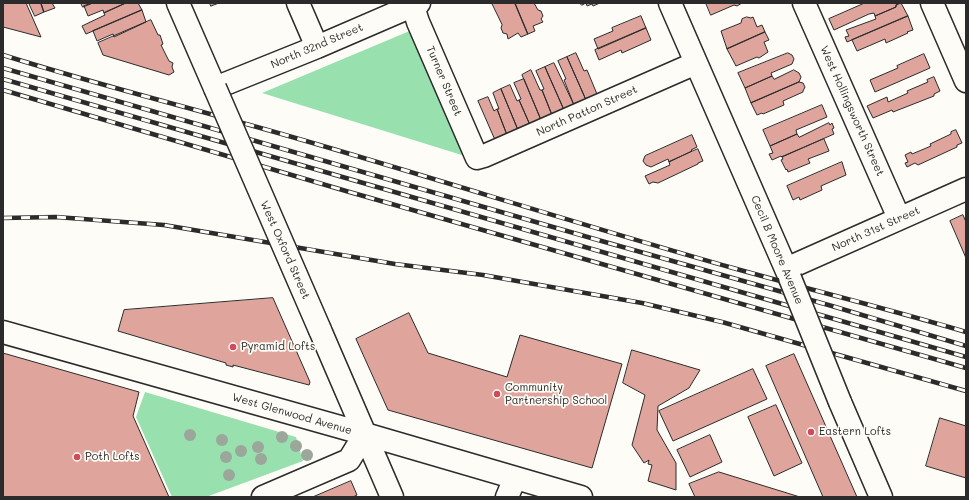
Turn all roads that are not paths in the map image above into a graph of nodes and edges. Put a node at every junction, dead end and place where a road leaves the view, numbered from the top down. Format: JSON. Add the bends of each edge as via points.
{"nodes":[{"id":1,"x":178,"y":3,"type":"edge"},
{"id":2,"x":298,"y":3,"type":"edge"},
{"id":3,"x":670,"y":3,"type":"edge"},
{"id":4,"x":804,"y":3,"type":"edge"},
{"id":5,"x":932,"y":3,"type":"edge"},
{"id":6,"x":415,"y":4,"type":"edge"},
{"id":7,"x":317,"y":47,"type":"junction"},
{"id":8,"x":696,"y":63,"type":"junction"},
{"id":9,"x":966,"y":81,"type":"edge"},
{"id":10,"x":215,"y":88,"type":"junction"},
{"id":11,"x":477,"y":158,"type":"joint"},
{"id":12,"x":966,"y":189,"type":"edge"},
{"id":13,"x":898,"y":218,"type":"junction"},
{"id":14,"x":788,"y":274,"type":"junction"},
{"id":15,"x":3,"y":332,"type":"edge"},
{"id":16,"x":365,"y":434,"type":"junction"},
{"id":17,"x":511,"y":488,"type":"edge"},
{"id":18,"x":263,"y":497,"type":"edge"},
{"id":19,"x":392,"y":497,"type":"edge"},
{"id":20,"x":581,"y":497,"type":"edge"},
{"id":21,"x":882,"y":497,"type":"edge"}],
"edges":[{"from":1,"to":10,"type":"street","name":"West Oxford Street"},
{"from":2,"to":7,"type":"street"},
{"from":3,"to":8,"type":"street","name":"Cecil B Moore Avenue"},
{"from":4,"to":13,"type":"street","name":"West Hollingsworth Street"},
{"from":5,"to":9,"type":"street"},
{"from":6,"to":7,"type":"street","name":"North 32nd Street"},
{"from":6,"to":11,"type":"street","name":"Turner Street","via":[[418,22]]},
{"from":7,"to":10,"type":"street","name":"North 32nd Street"},
{"from":8,"to":11,"type":"street","name":"North Patton Street"},
{"from":8,"to":14,"type":"street","name":"Cecil B Moore Avenue"},
{"from":10,"to":16,"type":"street","name":"West Oxford Street","bridge":true},
{"from":12,"to":13,"type":"street","name":"North 31st Street"},
{"from":13,"to":14,"type":"street","name":"North 31st Street"},
{"from":14,"to":21,"type":"street","name":"Cecil B Moore Avenue","bridge":true},
{"from":15,"to":16,"type":"street","name":"West Glenwood Avenue"},
{"from":16,"to":17,"type":"street","name":"West Glenwood Avenue"},
{"from":16,"to":18,"type":"street","via":[[349,460]]},
{"from":16,"to":19,"type":"street","name":"West Oxford Street"},
{"from":17,"to":20,"type":"street","name":"West Glenwood Avenue"}]}
